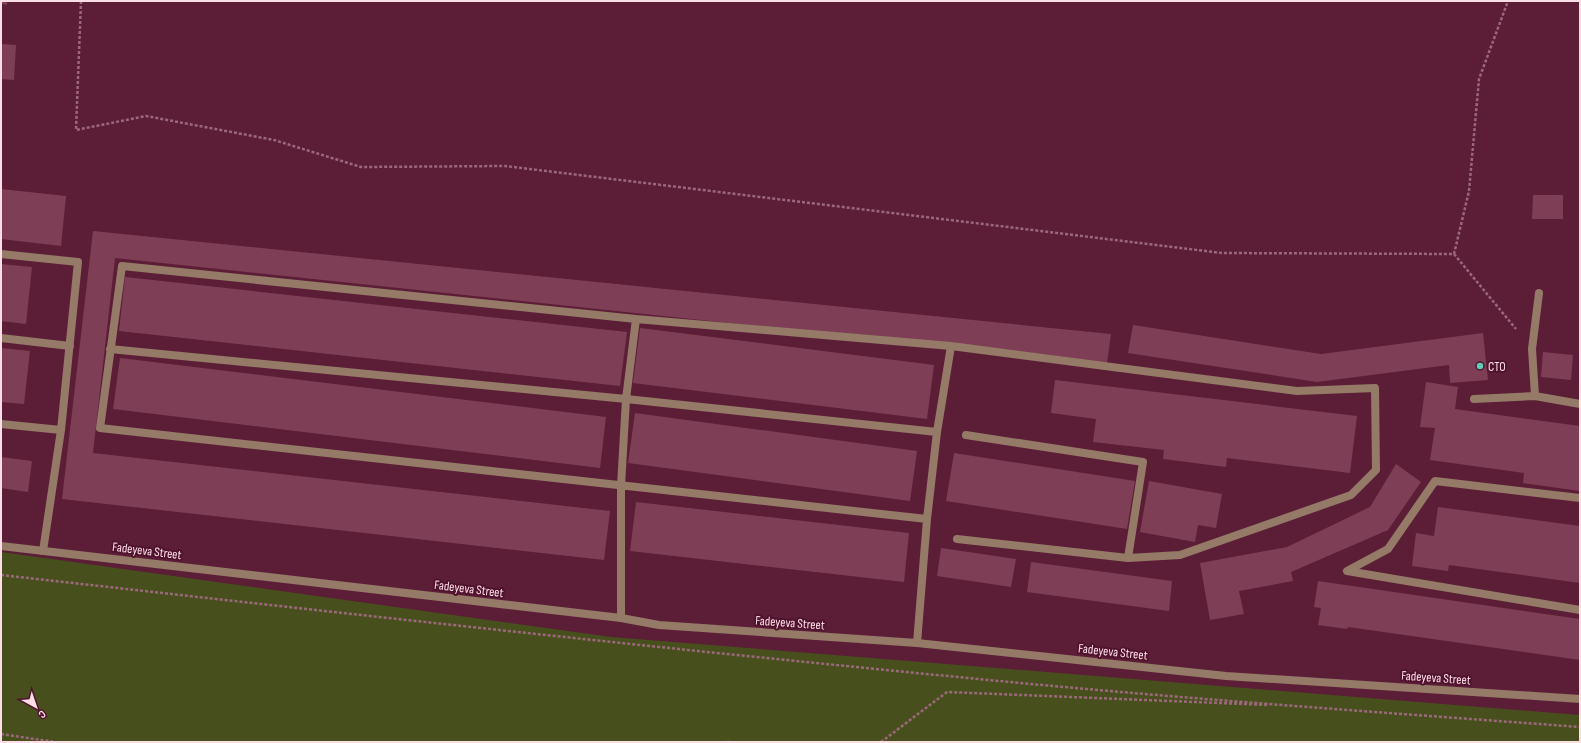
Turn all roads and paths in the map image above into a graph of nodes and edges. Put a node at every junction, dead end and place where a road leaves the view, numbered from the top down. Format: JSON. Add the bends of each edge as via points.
{"nodes":[{"id":1,"x":80,"y":1,"type":"edge"},
{"id":2,"x":1508,"y":1,"type":"edge"},
{"id":3,"x":1,"y":254,"type":"edge"},
{"id":4,"x":1454,"y":254,"type":"junction"},
{"id":5,"x":1539,"y":293,"type":"dead end"},
{"id":6,"x":636,"y":319,"type":"junction"},
{"id":7,"x":1,"y":338,"type":"edge"},
{"id":8,"x":70,"y":346,"type":"junction"},
{"id":9,"x":951,"y":346,"type":"junction"},
{"id":10,"x":110,"y":349,"type":"junction"},
{"id":11,"x":1532,"y":349,"type":"junction"},
{"id":12,"x":1536,"y":396,"type":"junction"},
{"id":13,"x":626,"y":399,"type":"junction"},
{"id":14,"x":1474,"y":400,"type":"dead end"},
{"id":15,"x":1580,"y":404,"type":"edge"},
{"id":16,"x":1,"y":424,"type":"edge"},
{"id":17,"x":60,"y":430,"type":"junction"},
{"id":18,"x":937,"y":432,"type":"junction"},
{"id":19,"x":966,"y":435,"type":"dead end"},
{"id":20,"x":622,"y":486,"type":"junction"},
{"id":21,"x":1580,"y":498,"type":"edge"},
{"id":22,"x":927,"y":519,"type":"junction"},
{"id":23,"x":957,"y":538,"type":"dead end"},
{"id":24,"x":1,"y":546,"type":"edge"},
{"id":25,"x":43,"y":550,"type":"junction"},
{"id":26,"x":1128,"y":558,"type":"junction"},
{"id":27,"x":1,"y":575,"type":"edge"},
{"id":28,"x":1580,"y":610,"type":"edge"},
{"id":29,"x":621,"y":618,"type":"junction"},
{"id":30,"x":917,"y":642,"type":"junction"},
{"id":31,"x":1580,"y":699,"type":"edge"},
{"id":32,"x":1308,"y":706,"type":"junction"},
{"id":33,"x":1580,"y":727,"type":"edge"},
{"id":34,"x":1,"y":734,"type":"edge"},
{"id":35,"x":55,"y":742,"type":"edge"},
{"id":36,"x":727,"y":742,"type":"edge"},
{"id":37,"x":732,"y":742,"type":"edge"},
{"id":38,"x":881,"y":742,"type":"edge"}],
"edges":[{"from":1,"to":4,"type":"path","via":[[76,130],[146,116],[274,140],[361,167],[505,166],[1222,253]]},
{"from":2,"to":4,"type":"path","via":[[1478,79],[1469,190]]},
{"from":3,"to":8,"type":"street","via":[[78,262]]},
{"from":4,"to":11,"type":"path"},
{"from":5,"to":11,"type":"street"},
{"from":6,"to":9,"type":"street"},
{"from":6,"to":10,"type":"street","via":[[122,266]]},
{"from":6,"to":13,"type":"street"},
{"from":7,"to":8,"type":"street"},
{"from":8,"to":17,"type":"street"},
{"from":9,"to":18,"type":"street"},
{"from":9,"to":26,"type":"street","via":[[1297,391],[1375,388],[1376,470],[1350,495],[1180,555]]},
{"from":10,"to":13,"type":"street"},
{"from":10,"to":20,"type":"street","via":[[100,428]]},
{"from":11,"to":12,"type":"street"},
{"from":12,"to":14,"type":"street"},
{"from":12,"to":15,"type":"street"},
{"from":13,"to":18,"type":"street"},
{"from":13,"to":20,"type":"street"},
{"from":16,"to":17,"type":"street"},
{"from":17,"to":25,"type":"street"},
{"from":18,"to":22,"type":"street"},
{"from":19,"to":26,"type":"street","via":[[1143,462]]},
{"from":20,"to":22,"type":"street"},
{"from":20,"to":29,"type":"street"},
{"from":21,"to":28,"type":"street","via":[[1435,481],[1388,549],[1347,571]]},
{"from":22,"to":30,"type":"street"},
{"from":23,"to":26,"type":"street"},
{"from":24,"to":25,"type":"street","name":"Fadeyeva Street"},
{"from":25,"to":29,"type":"street","name":"Fadeyeva Street"},
{"from":27,"to":32,"type":"path","via":[[386,618],[970,678]]},
{"from":29,"to":30,"type":"street","name":"Fadeyeva Street","via":[[659,625]]},
{"from":30,"to":31,"type":"street","name":"Fadeyeva Street","via":[[1226,676]]},
{"from":32,"to":33,"type":"path"},
{"from":32,"to":38,"type":"path","via":[[947,692]]},
{"from":34,"to":35,"type":"path"},
{"from":36,"to":37,"type":"path"}]}
